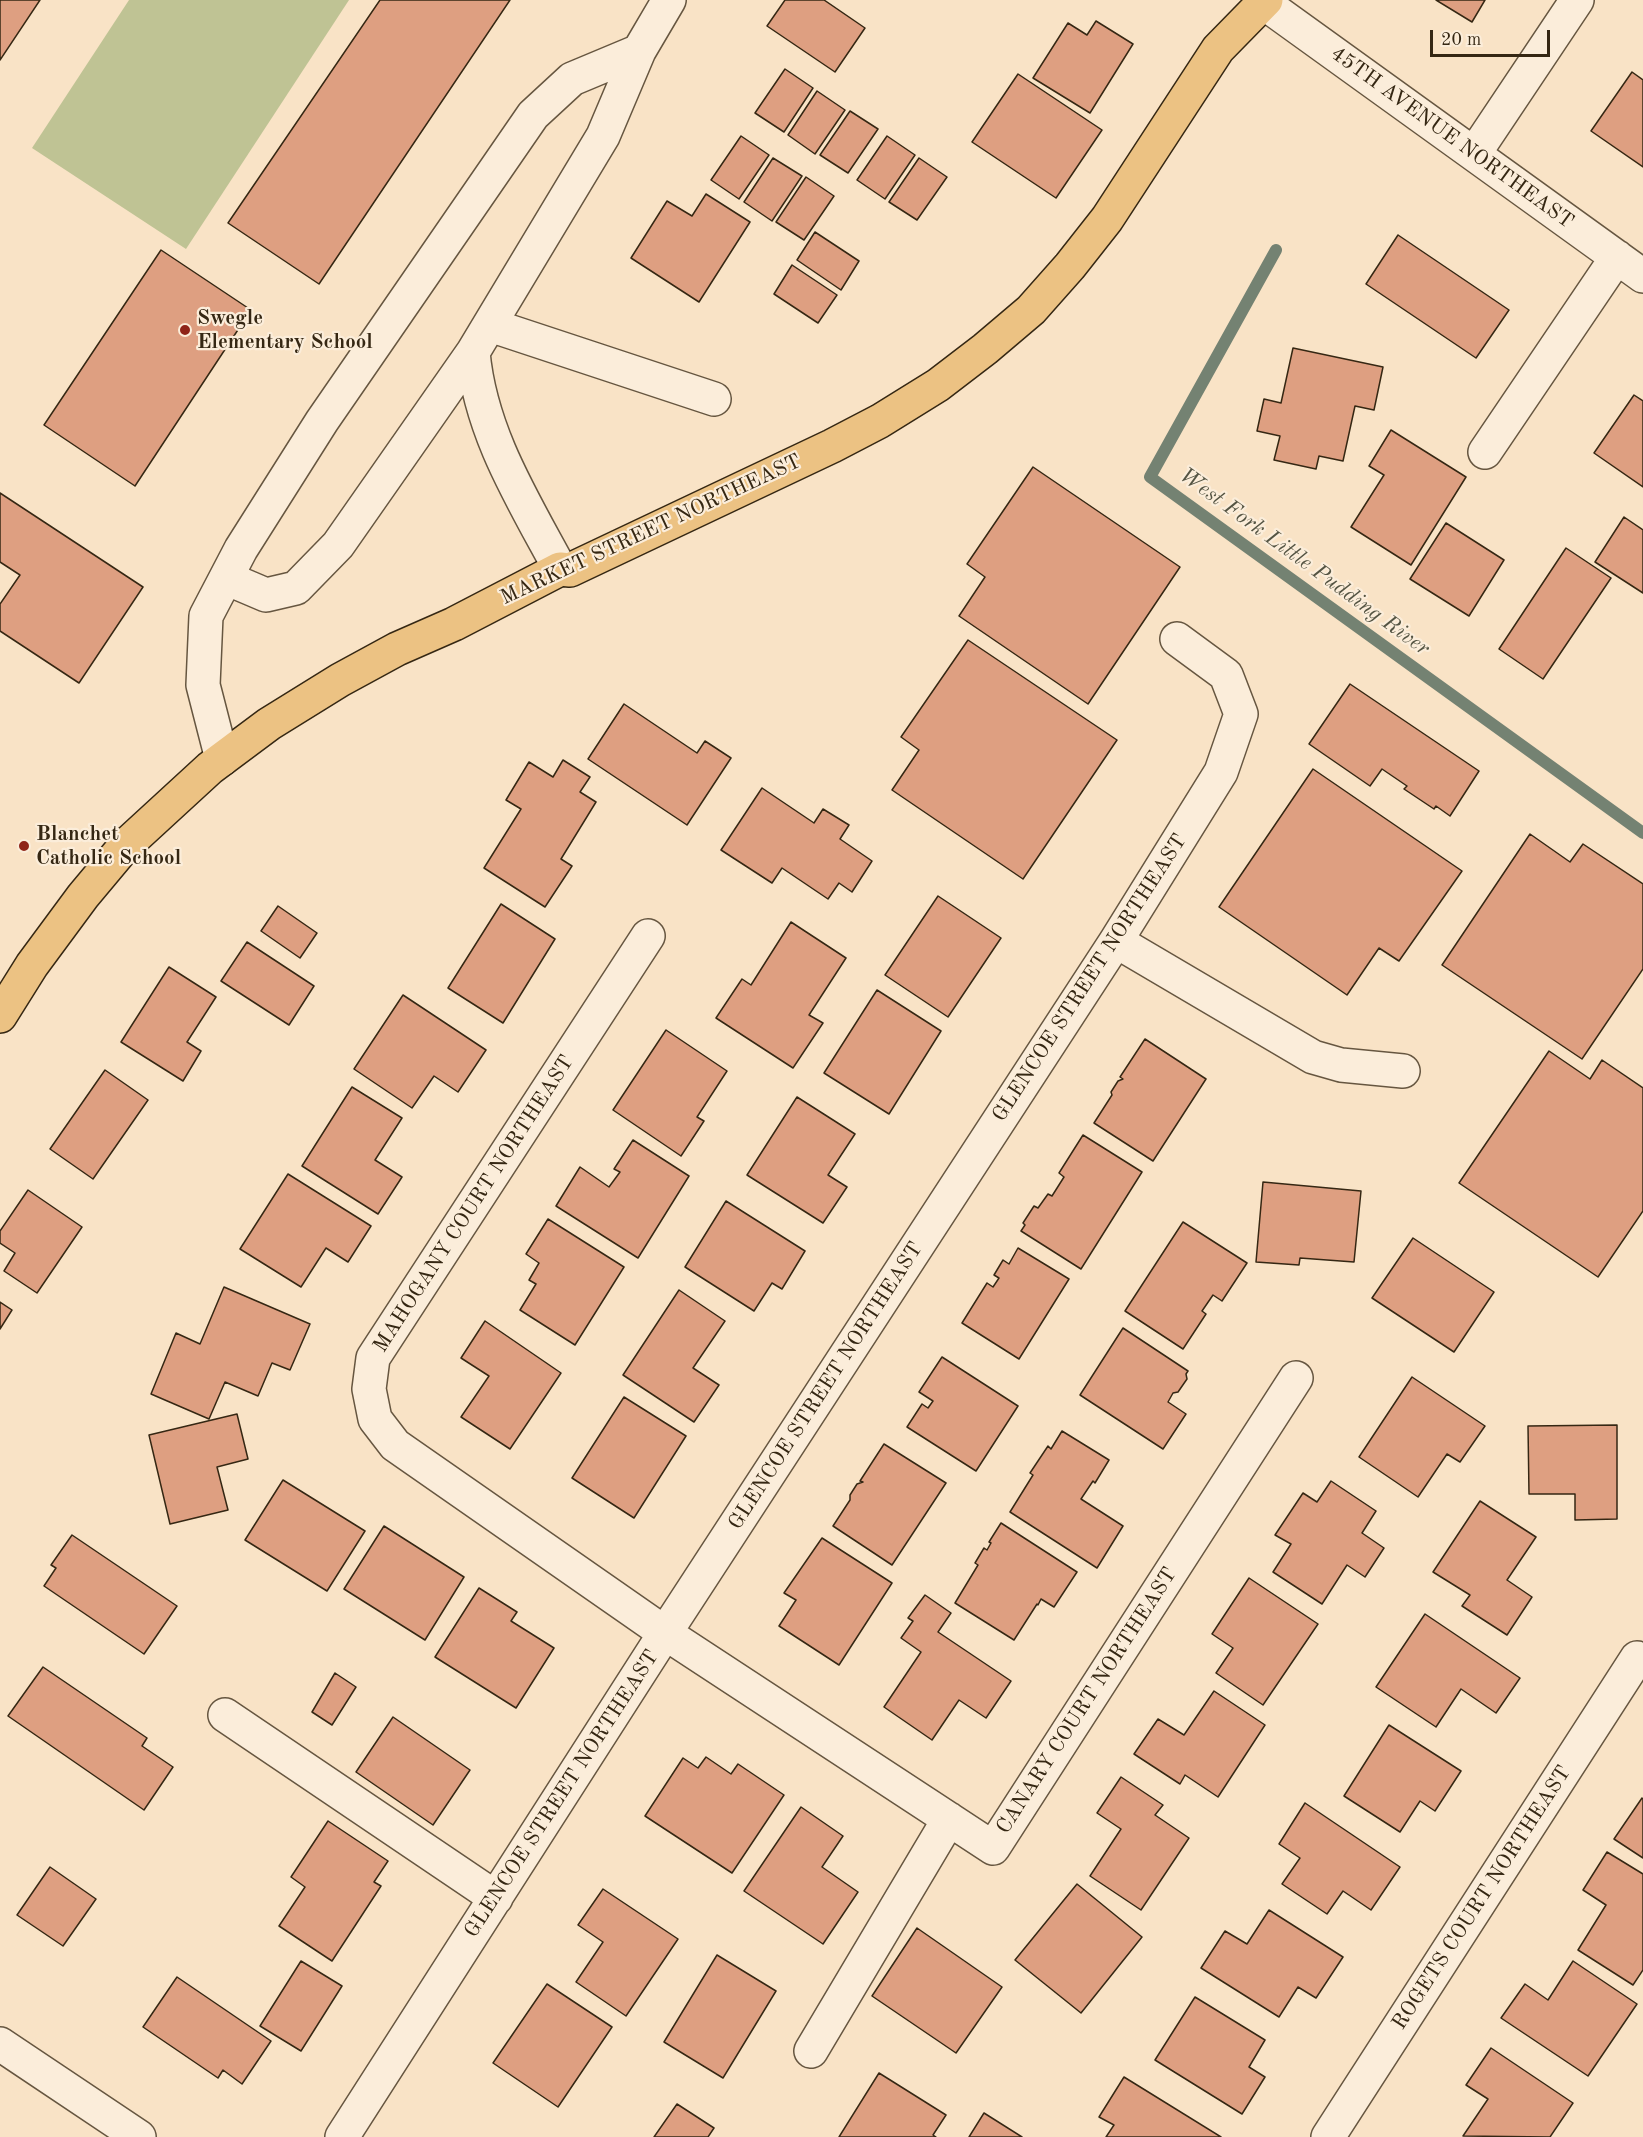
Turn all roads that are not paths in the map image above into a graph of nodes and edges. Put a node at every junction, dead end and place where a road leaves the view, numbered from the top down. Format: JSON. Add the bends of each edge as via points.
{"nodes":[{"id":1,"x":669,"y":0,"type":"edge"},
{"id":2,"x":1577,"y":0,"type":"edge"},
{"id":3,"x":1263,"y":1,"type":"edge"},
{"id":4,"x":639,"y":51,"type":"junction"},
{"id":5,"x":1474,"y":154,"type":"junction"},
{"id":6,"x":1617,"y":257,"type":"junction"},
{"id":7,"x":1643,"y":276,"type":"edge"},
{"id":8,"x":489,"y":325,"type":"junction"},
{"id":9,"x":472,"y":352,"type":"junction"},
{"id":10,"x":714,"y":399,"type":"dead end"},
{"id":11,"x":1485,"y":452,"type":"dead end"},
{"id":12,"x":560,"y":569,"type":"junction"},
{"id":13,"x":226,"y":578,"type":"junction"},
{"id":14,"x":1177,"y":639,"type":"dead end"},
{"id":15,"x":222,"y":759,"type":"junction"},
{"id":16,"x":648,"y":936,"type":"dead end"},
{"id":17,"x":1116,"y":941,"type":"junction"},
{"id":18,"x":0,"y":1016,"type":"edge"},
{"id":19,"x":1403,"y":1071,"type":"dead end"},
{"id":20,"x":1296,"y":1378,"type":"dead end"},
{"id":21,"x":665,"y":1633,"type":"junction"},
{"id":22,"x":1637,"y":1658,"type":"dead end"},
{"id":23,"x":225,"y":1715,"type":"dead end"},
{"id":24,"x":949,"y":1819,"type":"junction"},
{"id":25,"x":496,"y":1898,"type":"junction"},
{"id":26,"x":0,"y":2044,"type":"edge"},
{"id":27,"x":811,"y":2051,"type":"dead end"},
{"id":28,"x":139,"y":2137,"type":"edge"},
{"id":29,"x":342,"y":2137,"type":"edge"},
{"id":30,"x":1328,"y":2137,"type":"edge"}],
"edges":[{"from":1,"to":4,"type":"street"},
{"from":2,"to":5,"type":"street"},
{"from":3,"to":5,"type":"street","name":"45TH AVENUE NORTHEAST"},
{"from":3,"to":12,"type":"main road","name":"MARKET STREET NORTHEAST","via":[[1218,49],[1107,219],[1076,258],[1031,310],[985,349],[938,385],[832,446],[570,570]]},
{"from":4,"to":8,"type":"street","via":[[603,136]]},
{"from":4,"to":13,"type":"street","via":[[572,79],[533,115],[322,421]]},
{"from":5,"to":6,"type":"street","name":"45TH AVENUE NORTHEAST"},
{"from":6,"to":7,"type":"street","name":"45TH AVENUE NORTHEAST"},
{"from":6,"to":11,"type":"street"},
{"from":8,"to":9,"type":"street"},
{"from":8,"to":10,"type":"street"},
{"from":9,"to":12,"type":"street","via":[[482,408],[508,472]]},
{"from":9,"to":13,"type":"street","via":[[338,545],[296,588],[266,595]]},
{"from":12,"to":15,"type":"main road","name":"MARKET STREET NORTHEAST","via":[[340,680]]},
{"from":13,"to":15,"type":"street","via":[[206,616],[203,684]]},
{"from":14,"to":17,"type":"street","name":"GLENCOE STREET NORTHEAST","via":[[1226,675],[1241,714],[1221,772]]},
{"from":15,"to":18,"type":"main road","name":"MARKET STREET NORTHEAST","via":[[124,847],[57,930]]},
{"from":16,"to":21,"type":"street","name":"MAHOGANY COURT NORTHEAST","via":[[373,1358],[369,1389],[375,1419],[394,1445]]},
{"from":17,"to":19,"type":"street","via":[[1313,1057],[1341,1065]]},
{"from":17,"to":21,"type":"street","name":"GLENCOE STREET NORTHEAST"},
{"from":20,"to":24,"type":"street","name":"CANARY COURT NORTHEAST","via":[[993,1848]]},
{"from":21,"to":24,"type":"street","name":"CANARY COURT NORTHEAST"},
{"from":21,"to":25,"type":"street","name":"GLENCOE STREET NORTHEAST"},
{"from":22,"to":30,"type":"street","name":"ROGETS COURT NORTHEAST"},
{"from":23,"to":25,"type":"street"},
{"from":24,"to":27,"type":"street"},
{"from":25,"to":29,"type":"street","name":"GLENCOE STREET NORTHEAST"},
{"from":26,"to":28,"type":"street"}]}
